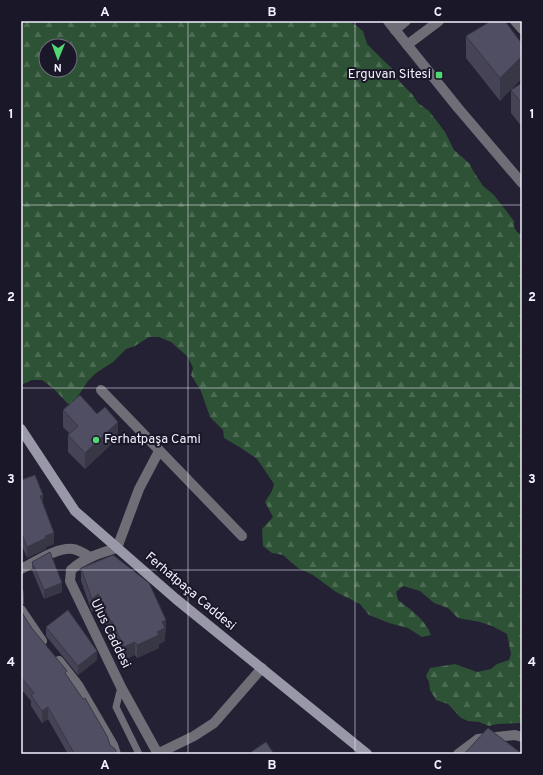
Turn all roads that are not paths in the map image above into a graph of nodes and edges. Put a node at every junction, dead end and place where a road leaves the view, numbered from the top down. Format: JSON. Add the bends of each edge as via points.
{"nodes":[{"id":1,"x":388,"y":21,"type":"edge"},
{"id":2,"x":406,"y":21,"type":"edge"},
{"id":3,"x":439,"y":21,"type":"edge"},
{"id":4,"x":515,"y":21,"type":"edge"},
{"id":5,"x":395,"y":30,"type":"junction"},
{"id":6,"x":522,"y":30,"type":"edge"},
{"id":7,"x":407,"y":45,"type":"junction"},
{"id":8,"x":522,"y":183,"type":"edge"},
{"id":9,"x":101,"y":390,"type":"dead end"},
{"id":10,"x":21,"y":429,"type":"edge"},
{"id":11,"x":159,"y":451,"type":"junction"},
{"id":12,"x":242,"y":536,"type":"dead end"},
{"id":13,"x":117,"y":548,"type":"junction"},
{"id":14,"x":90,"y":557,"type":"junction"},
{"id":15,"x":21,"y":569,"type":"edge"},
{"id":16,"x":21,"y":610,"type":"edge"},
{"id":17,"x":262,"y":668,"type":"junction"},
{"id":18,"x":121,"y":687,"type":"junction"},
{"id":19,"x":522,"y":738,"type":"edge"},
{"id":20,"x":116,"y":754,"type":"edge"},
{"id":21,"x":139,"y":754,"type":"edge"},
{"id":22,"x":157,"y":754,"type":"edge"},
{"id":23,"x":367,"y":754,"type":"edge"},
{"id":24,"x":458,"y":754,"type":"edge"}],
"edges":[{"from":1,"to":5,"type":"street"},
{"from":2,"to":5,"type":"street"},
{"from":3,"to":7,"type":"street"},
{"from":4,"to":6,"type":"street"},
{"from":5,"to":7,"type":"street"},
{"from":7,"to":8,"type":"street"},
{"from":9,"to":11,"type":"street"},
{"from":10,"to":13,"type":"main road","name":"Ferhatpaşa Caddesi","via":[[75,511]]},
{"from":11,"to":12,"type":"street"},
{"from":11,"to":13,"type":"street","via":[[139,489]]},
{"from":13,"to":14,"type":"street","name":"Ulus Caddesi"},
{"from":13,"to":17,"type":"main road","name":"Ferhatpaşa Caddesi"},
{"from":14,"to":15,"type":"street","via":[[75,549],[65,549]]},
{"from":14,"to":18,"type":"street","name":"Ulus Caddesi","via":[[71,570],[70,580]]},
{"from":16,"to":20,"type":"street","via":[[36,634],[78,685]]},
{"from":17,"to":22,"type":"street","via":[[214,723]]},
{"from":17,"to":23,"type":"main road","name":"Ferhatpaşa Caddesi"},
{"from":18,"to":21,"type":"lane","via":[[116,707]]},
{"from":18,"to":22,"type":"street","name":"Ulus Caddesi"},
{"from":19,"to":24,"type":"street","via":[[515,735],[478,739]]}]}
